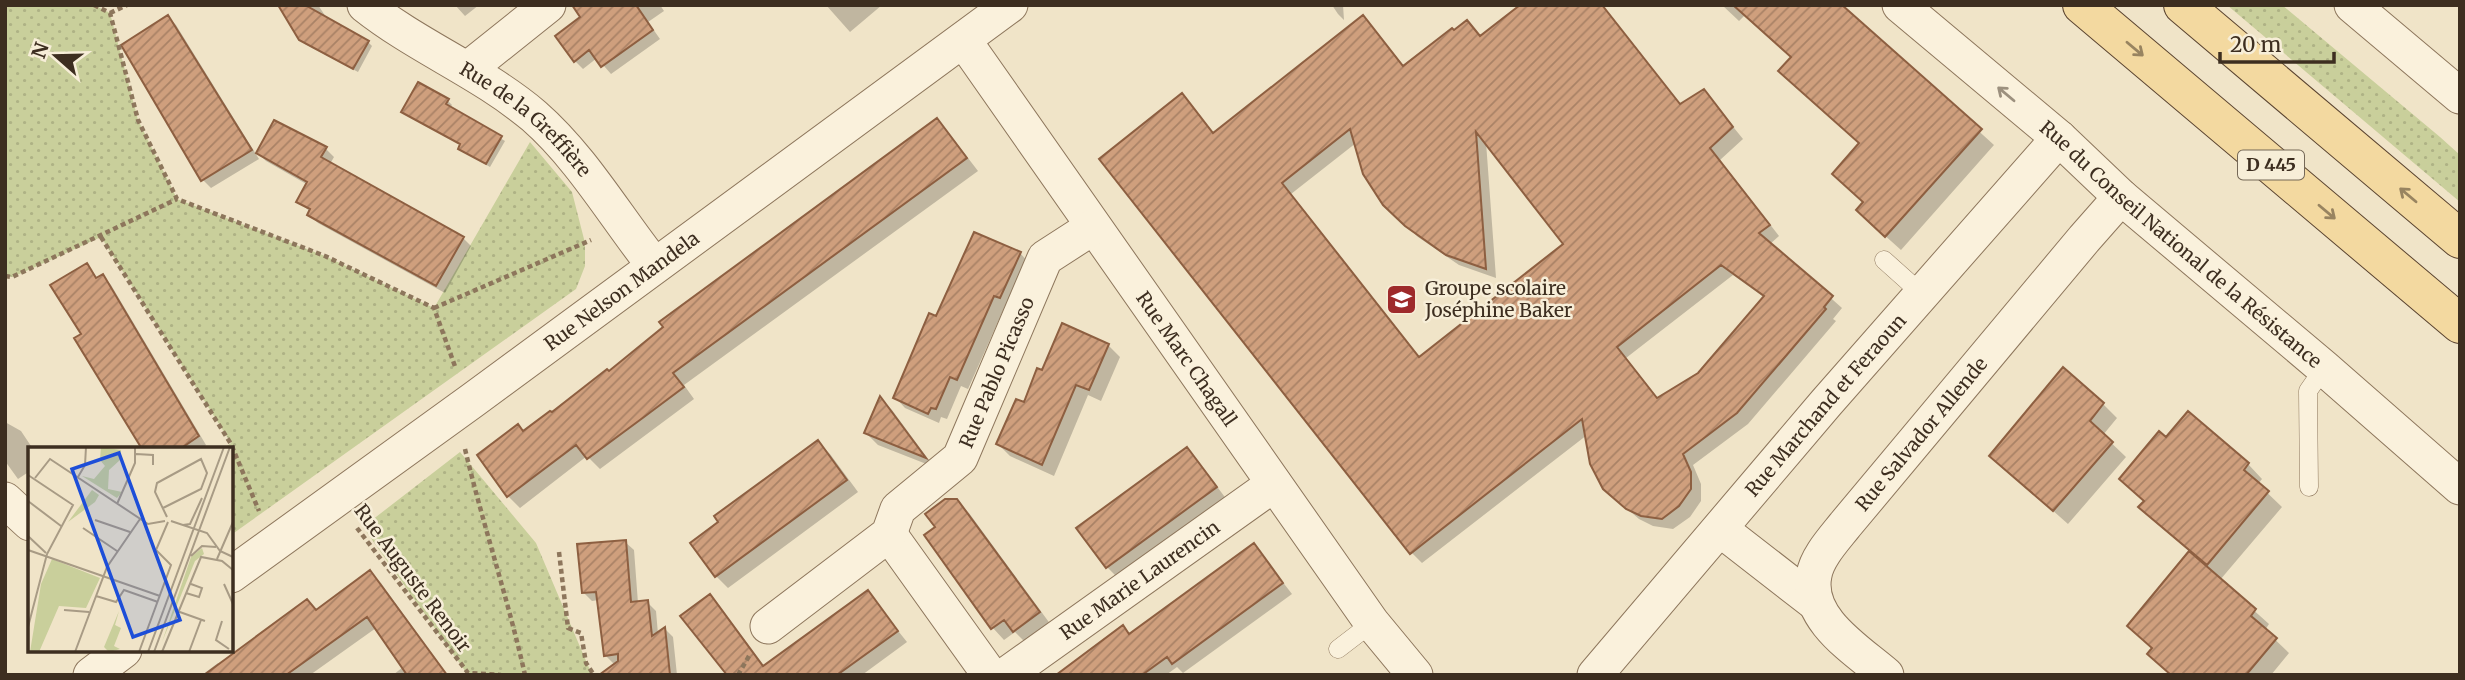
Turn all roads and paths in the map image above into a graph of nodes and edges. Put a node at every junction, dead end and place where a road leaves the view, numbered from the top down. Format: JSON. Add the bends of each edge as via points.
{"nodes":[{"id":1,"x":94,"y":5,"type":"edge"},
{"id":2,"x":127,"y":5,"type":"edge"},
{"id":3,"x":365,"y":5,"type":"edge"},
{"id":4,"x":548,"y":5,"type":"edge"},
{"id":5,"x":1010,"y":5,"type":"edge"},
{"id":6,"x":1900,"y":5,"type":"edge"},
{"id":7,"x":2082,"y":5,"type":"edge"},
{"id":8,"x":2183,"y":5,"type":"edge"},
{"id":9,"x":2352,"y":5,"type":"edge"},
{"id":10,"x":110,"y":13,"type":"junction"},
{"id":11,"x":964,"y":41,"type":"junction"},
{"id":12,"x":468,"y":69,"type":"junction"},
{"id":13,"x":2460,"y":96,"type":"edge"},
{"id":14,"x":2059,"y":138,"type":"junction"},
{"id":15,"x":2121,"y":197,"type":"junction"},
{"id":16,"x":177,"y":199,"type":"junction"},
{"id":17,"x":623,"y":224,"type":"junction"},
{"id":18,"x":1093,"y":227,"type":"junction"},
{"id":19,"x":101,"y":237,"type":"junction"},
{"id":20,"x":2460,"y":239,"type":"edge"},
{"id":21,"x":1884,"y":260,"type":"dead end"},
{"id":22,"x":654,"y":265,"type":"junction"},
{"id":23,"x":5,"y":276,"type":"edge"},
{"id":24,"x":1922,"y":294,"type":"junction"},
{"id":25,"x":434,"y":308,"type":"junction"},
{"id":26,"x":2460,"y":324,"type":"edge"},
{"id":27,"x":2324,"y":369,"type":"junction"},
{"id":28,"x":464,"y":407,"type":"junction"},
{"id":29,"x":232,"y":447,"type":"edge"},
{"id":30,"x":233,"y":449,"type":"edge"},
{"id":31,"x":1274,"y":484,"type":"junction"},
{"id":32,"x":2309,"y":487,"type":"dead end"},
{"id":33,"x":2460,"y":487,"type":"edge"},
{"id":34,"x":5,"y":500,"type":"edge"},
{"id":35,"x":336,"y":500,"type":"junction"},
{"id":36,"x":28,"y":521,"type":"edge"},
{"id":37,"x":1720,"y":528,"type":"junction"},
{"id":38,"x":889,"y":534,"type":"junction"},
{"id":39,"x":272,"y":546,"type":"junction"},
{"id":40,"x":559,"y":552,"type":"dead end"},
{"id":41,"x":233,"y":574,"type":"edge"},
{"id":42,"x":1814,"y":602,"type":"junction"},
{"id":43,"x":1372,"y":623,"type":"junction"},
{"id":44,"x":768,"y":626,"type":"dead end"},
{"id":45,"x":1338,"y":649,"type":"dead end"},
{"id":46,"x":121,"y":652,"type":"edge"},
{"id":47,"x":468,"y":674,"type":"edge"},
{"id":48,"x":90,"y":675,"type":"edge"},
{"id":49,"x":501,"y":675,"type":"edge"},
{"id":50,"x":525,"y":675,"type":"edge"},
{"id":51,"x":594,"y":675,"type":"edge"},
{"id":52,"x":990,"y":675,"type":"edge"},
{"id":53,"x":1006,"y":675,"type":"edge"},
{"id":54,"x":1415,"y":675,"type":"edge"},
{"id":55,"x":1595,"y":675,"type":"edge"},
{"id":56,"x":1886,"y":675,"type":"edge"}],
"edges":[{"from":1,"to":10,"type":"path"},
{"from":2,"to":10,"type":"path"},
{"from":3,"to":12,"type":"street","name":"Rue de la Greffière","via":[[390,25]]},
{"from":4,"to":12,"type":"street"},
{"from":5,"to":11,"type":"street","name":"Rue Nelson Mandela"},
{"from":14,"to":6,"type":"street","name":"Rue du Conseil National de la Résistance","one_way":true},
{"from":7,"to":26,"type":"main road","number":"D 445","one_way":true},
{"from":20,"to":8,"type":"main road","one_way":true},
{"from":9,"to":13,"type":"street"},
{"from":10,"to":16,"type":"path","via":[[138,120]]},
{"from":11,"to":18,"type":"street","name":"Rue Marc Chagall"},
{"from":11,"to":22,"type":"street","name":"Rue Nelson Mandela"},
{"from":12,"to":17,"type":"street","name":"Rue de la Greffière","via":[[534,117],[581,167]]},
{"from":14,"to":15,"type":"street","name":"Rue du Conseil National de la Résistance"},
{"from":14,"to":24,"type":"street","name":"Rue Marchand et Feraoun"},
{"from":15,"to":27,"type":"street","name":"Rue du Conseil National de la Résistance"},
{"from":15,"to":42,"type":"street","name":"Rue Salvador Allende","via":[[1826,549],[1814,574]]},
{"from":16,"to":19,"type":"path"},
{"from":16,"to":25,"type":"path","via":[[325,256]]},
{"from":17,"to":22,"type":"street","name":"Rue de la Greffière"},
{"from":17,"to":25,"type":"path"},
{"from":18,"to":31,"type":"street","name":"Rue Marc Chagall"},
{"from":18,"to":38,"type":"street","name":"Rue Pablo Picasso","via":[[1045,258],[960,458],[898,509]]},
{"from":19,"to":23,"type":"path","via":[[12,277]]},
{"from":19,"to":29,"type":"path"},
{"from":21,"to":24,"type":"lane"},
{"from":22,"to":28,"type":"street","name":"Rue Nelson Mandela"},
{"from":24,"to":37,"type":"street","name":"Rue Marchand et Feraoun"},
{"from":25,"to":28,"type":"path","via":[[458,375]]},
{"from":27,"to":32,"type":"lane","via":[[2308,391]]},
{"from":27,"to":33,"type":"street","name":"Rue du Conseil National de la Résistance"},
{"from":28,"to":35,"type":"street","name":"Rue Nelson Mandela"},
{"from":28,"to":50,"type":"path","via":[[484,528]]},
{"from":30,"to":39,"type":"path"},
{"from":31,"to":43,"type":"street","name":"Rue Marc Chagall"},
{"from":31,"to":53,"type":"street","name":"Rue Marie Laurencin"},
{"from":34,"to":36,"type":"street"},
{"from":35,"to":39,"type":"street","name":"Rue Nelson Mandela"},
{"from":35,"to":47,"type":"path","name":"Rue Auguste Renoir"},
{"from":37,"to":42,"type":"street"},
{"from":37,"to":55,"type":"street","name":"Rue Marchand et Feraoun"},
{"from":38,"to":44,"type":"street","name":"Rue Pablo Picasso"},
{"from":38,"to":52,"type":"street"},
{"from":39,"to":41,"type":"street","name":"Rue Nelson Mandela"},
{"from":40,"to":51,"type":"path","via":[[568,628],[581,633],[586,663]]},
{"from":42,"to":56,"type":"street","via":[[1830,626]]},
{"from":43,"to":45,"type":"lane"},
{"from":43,"to":54,"type":"street","name":"Rue Marc Chagall"},
{"from":46,"to":48,"type":"street"},
{"from":47,"to":49,"type":"path","name":"Rue Auguste Renoir"}]}
